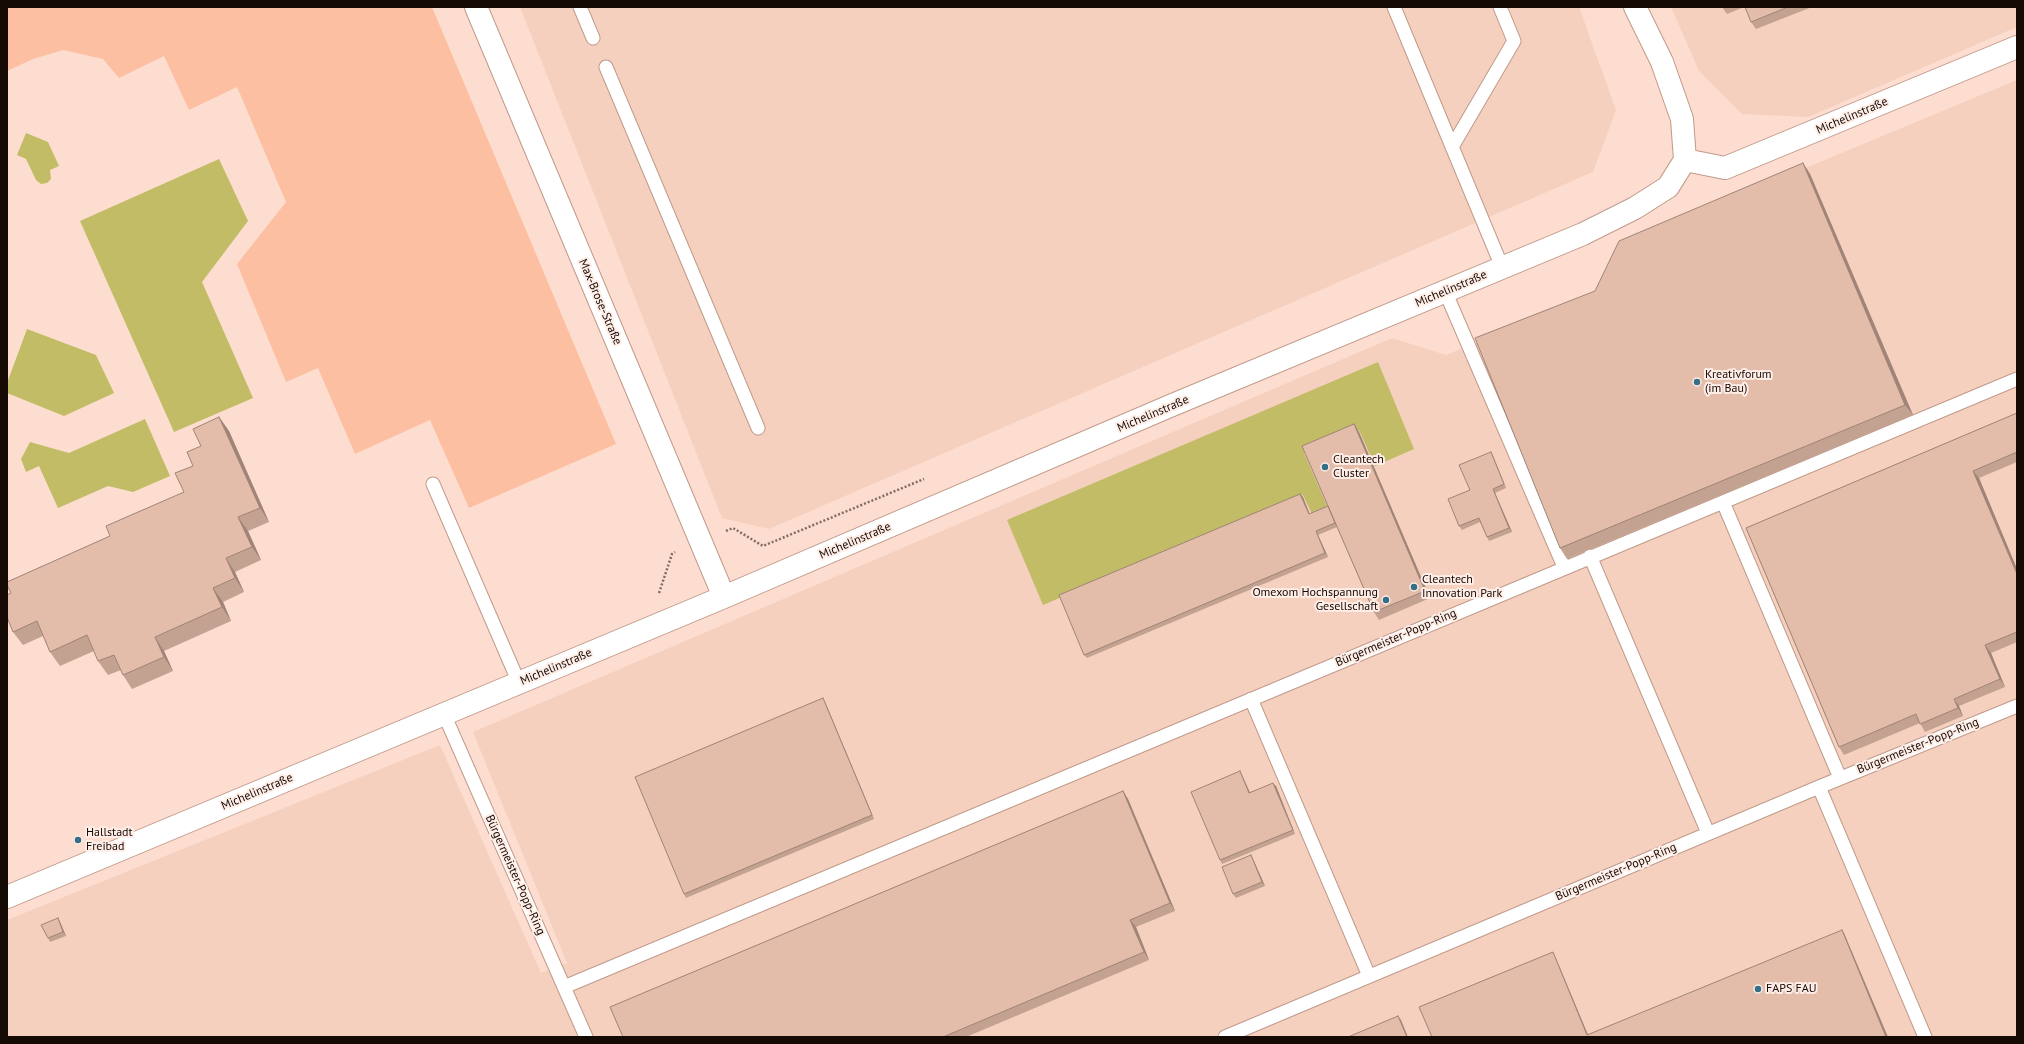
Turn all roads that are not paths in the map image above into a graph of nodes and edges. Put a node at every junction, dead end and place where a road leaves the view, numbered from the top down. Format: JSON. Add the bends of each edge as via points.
{"nodes":[{"id":1,"x":476,"y":7,"type":"edge"},
{"id":2,"x":580,"y":7,"type":"edge"},
{"id":3,"x":1394,"y":7,"type":"edge"},
{"id":4,"x":1500,"y":7,"type":"edge"},
{"id":5,"x":1635,"y":7,"type":"edge"},
{"id":6,"x":594,"y":38,"type":"dead end"},
{"id":7,"x":2017,"y":47,"type":"edge"},
{"id":8,"x":606,"y":67,"type":"dead end"},
{"id":9,"x":1452,"y":147,"type":"junction"},
{"id":10,"x":1685,"y":160,"type":"junction"},
{"id":11,"x":1502,"y":268,"type":"junction"},
{"id":12,"x":1445,"y":291,"type":"junction"},
{"id":13,"x":2017,"y":379,"type":"edge"},
{"id":14,"x":758,"y":428,"type":"dead end"},
{"id":15,"x":433,"y":484,"type":"dead end"},
{"id":16,"x":1723,"y":502,"type":"junction"},
{"id":17,"x":1590,"y":556,"type":"junction"},
{"id":18,"x":1564,"y":567,"type":"junction"},
{"id":19,"x":724,"y":597,"type":"junction"},
{"id":20,"x":519,"y":683,"type":"junction"},
{"id":21,"x":1252,"y":699,"type":"junction"},
{"id":22,"x":2017,"y":706,"type":"edge"},
{"id":23,"x":444,"y":714,"type":"junction"},
{"id":24,"x":1840,"y":778,"type":"junction"},
{"id":25,"x":1819,"y":787,"type":"junction"},
{"id":26,"x":1708,"y":833,"type":"junction"},
{"id":27,"x":7,"y":897,"type":"edge"},
{"id":28,"x":1369,"y":976,"type":"junction"},
{"id":29,"x":564,"y":986,"type":"junction"},
{"id":30,"x":586,"y":1037,"type":"edge"},
{"id":31,"x":1225,"y":1037,"type":"edge"},
{"id":32,"x":1925,"y":1037,"type":"edge"}],
"edges":[{"from":1,"to":19,"type":"street","name":"Max-Brose-Straße"},
{"from":2,"to":6,"type":"lane"},
{"from":3,"to":9,"type":"lane"},
{"from":4,"to":9,"type":"lane","via":[[1514,41]]},
{"from":5,"to":10,"type":"street","via":[[1662,62],[1682,119]]},
{"from":7,"to":10,"type":"street","name":"Michelinstraße","via":[[1725,168]]},
{"from":8,"to":14,"type":"lane"},
{"from":9,"to":11,"type":"lane"},
{"from":10,"to":11,"type":"street","name":"Michelinstraße","via":[[1668,187],[1635,208],[1583,234]]},
{"from":11,"to":12,"type":"street","name":"Michelinstraße"},
{"from":12,"to":18,"type":"lane"},
{"from":12,"to":19,"type":"street","name":"Michelinstraße"},
{"from":13,"to":16,"type":"lane","name":"Bürgermeister-Popp-Ring"},
{"from":15,"to":20,"type":"lane"},
{"from":16,"to":17,"type":"lane","name":"Bürgermeister-Popp-Ring"},
{"from":16,"to":24,"type":"lane"},
{"from":17,"to":18,"type":"lane","name":"Bürgermeister-Popp-Ring"},
{"from":17,"to":26,"type":"lane"},
{"from":18,"to":21,"type":"lane","name":"Bürgermeister-Popp-Ring"},
{"from":19,"to":20,"type":"street","name":"Michelinstraße"},
{"from":20,"to":23,"type":"street","name":"Michelinstraße"},
{"from":21,"to":28,"type":"lane"},
{"from":21,"to":29,"type":"lane","name":"Bürgermeister-Popp-Ring"},
{"from":22,"to":24,"type":"lane","name":"Bürgermeister-Popp-Ring"},
{"from":23,"to":27,"type":"street","name":"Michelinstraße"},
{"from":23,"to":29,"type":"lane","name":"Bürgermeister-Popp-Ring"},
{"from":24,"to":25,"type":"lane","name":"Bürgermeister-Popp-Ring"},
{"from":25,"to":26,"type":"lane","name":"Bürgermeister-Popp-Ring"},
{"from":25,"to":32,"type":"lane"},
{"from":26,"to":28,"type":"lane","name":"Bürgermeister-Popp-Ring"},
{"from":28,"to":31,"type":"lane","name":"Bürgermeister-Popp-Ring"},
{"from":29,"to":30,"type":"lane","name":"Bürgermeister-Popp-Ring"}]}
